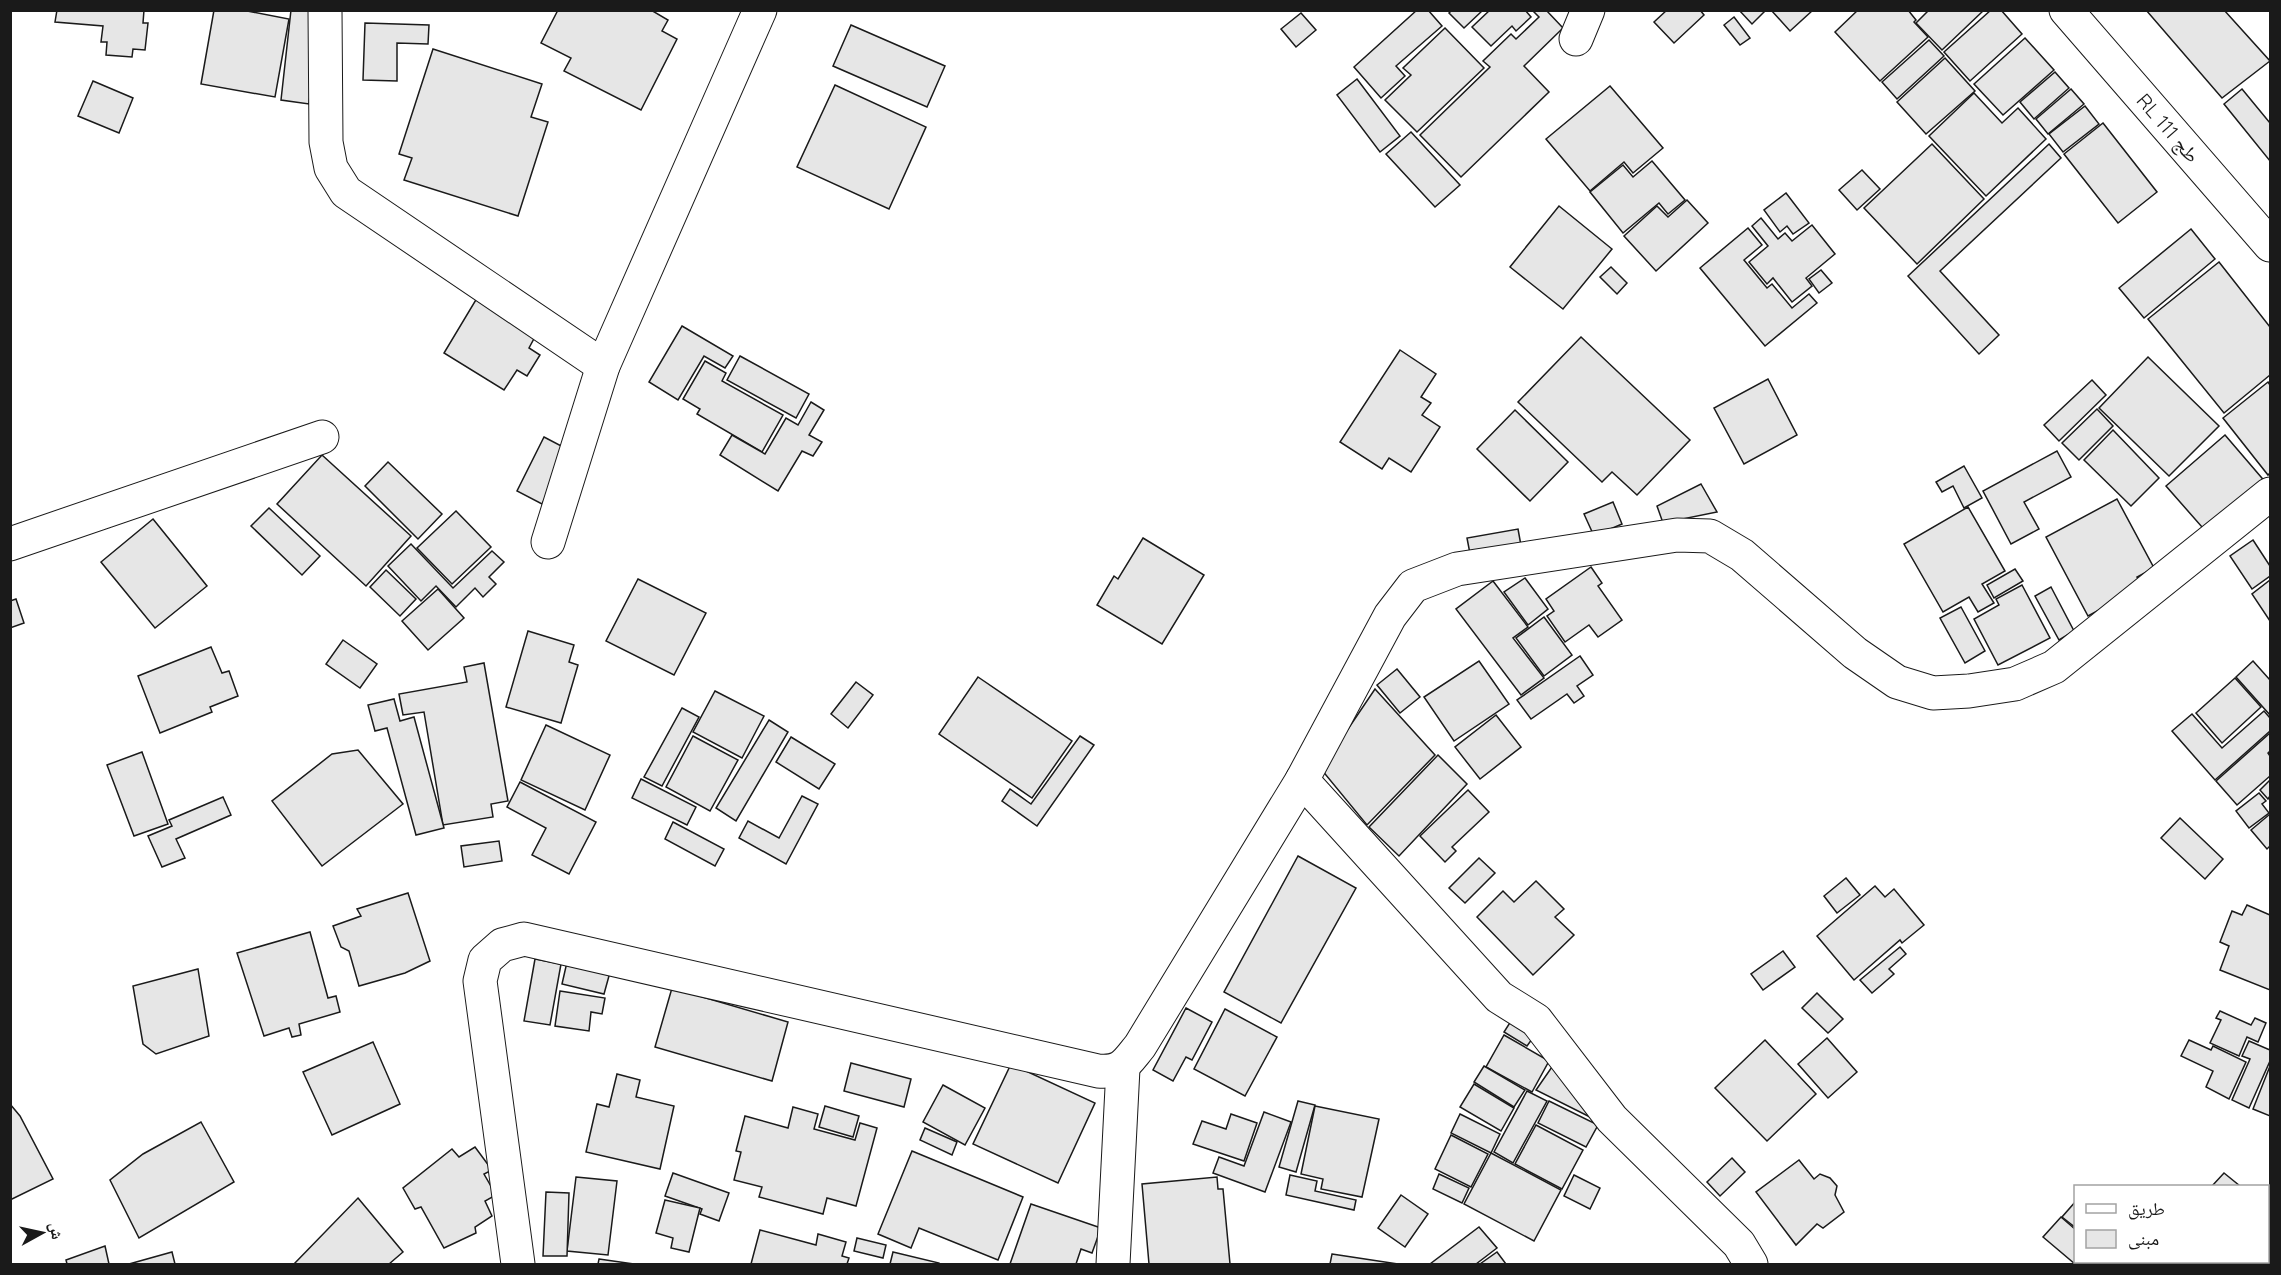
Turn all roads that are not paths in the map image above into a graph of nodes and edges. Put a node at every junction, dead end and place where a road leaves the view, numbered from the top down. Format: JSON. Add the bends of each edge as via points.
{"nodes":[{"id":1,"x":325,"y":10,"type":"edge"},
{"id":2,"x":760,"y":10,"type":"edge"},
{"id":3,"x":2066,"y":10,"type":"edge"},
{"id":4,"x":2271,"y":245,"type":"edge"},
{"id":5,"x":603,"y":366,"type":"junction"},
{"id":6,"x":322,"y":438,"type":"dead end"},
{"id":7,"x":2271,"y":494,"type":"edge"},
{"id":8,"x":548,"y":542,"type":"dead end"},
{"id":9,"x":10,"y":544,"type":"edge"},
{"id":10,"x":1302,"y":780,"type":"junction"},
{"id":11,"x":1123,"y":1068,"type":"junction"},
{"id":12,"x":518,"y":1264,"type":"edge"},
{"id":13,"x":1113,"y":1264,"type":"edge"},
{"id":14,"x":1751,"y":1264,"type":"edge"}],
"edges":[{"from":1,"to":5,"type":"street","via":[[326,142],[331,168],[346,192]]},
{"from":2,"to":5,"type":"street"},
{"from":3,"to":4,"type":"street","name":"RL طج 111"},
{"from":5,"to":8,"type":"street"},
{"from":6,"to":9,"type":"street"},
{"from":7,"to":10,"type":"street","via":[[2054,667],[2015,684],[1969,691],[1933,693],[1897,682],[1855,653],[1742,555],[1710,536],[1677,534],[1457,569],[1413,586],[1390,616]]},
{"from":10,"to":11,"type":"street"},
{"from":10,"to":14,"type":"street","via":[[1499,997],[1536,1020],[1612,1119],[1738,1244]]},
{"from":11,"to":12,"type":"street","via":[[1098,1071],[524,939],[502,945],[485,960],[480,981]]},
{"from":11,"to":13,"type":"street"}]}
